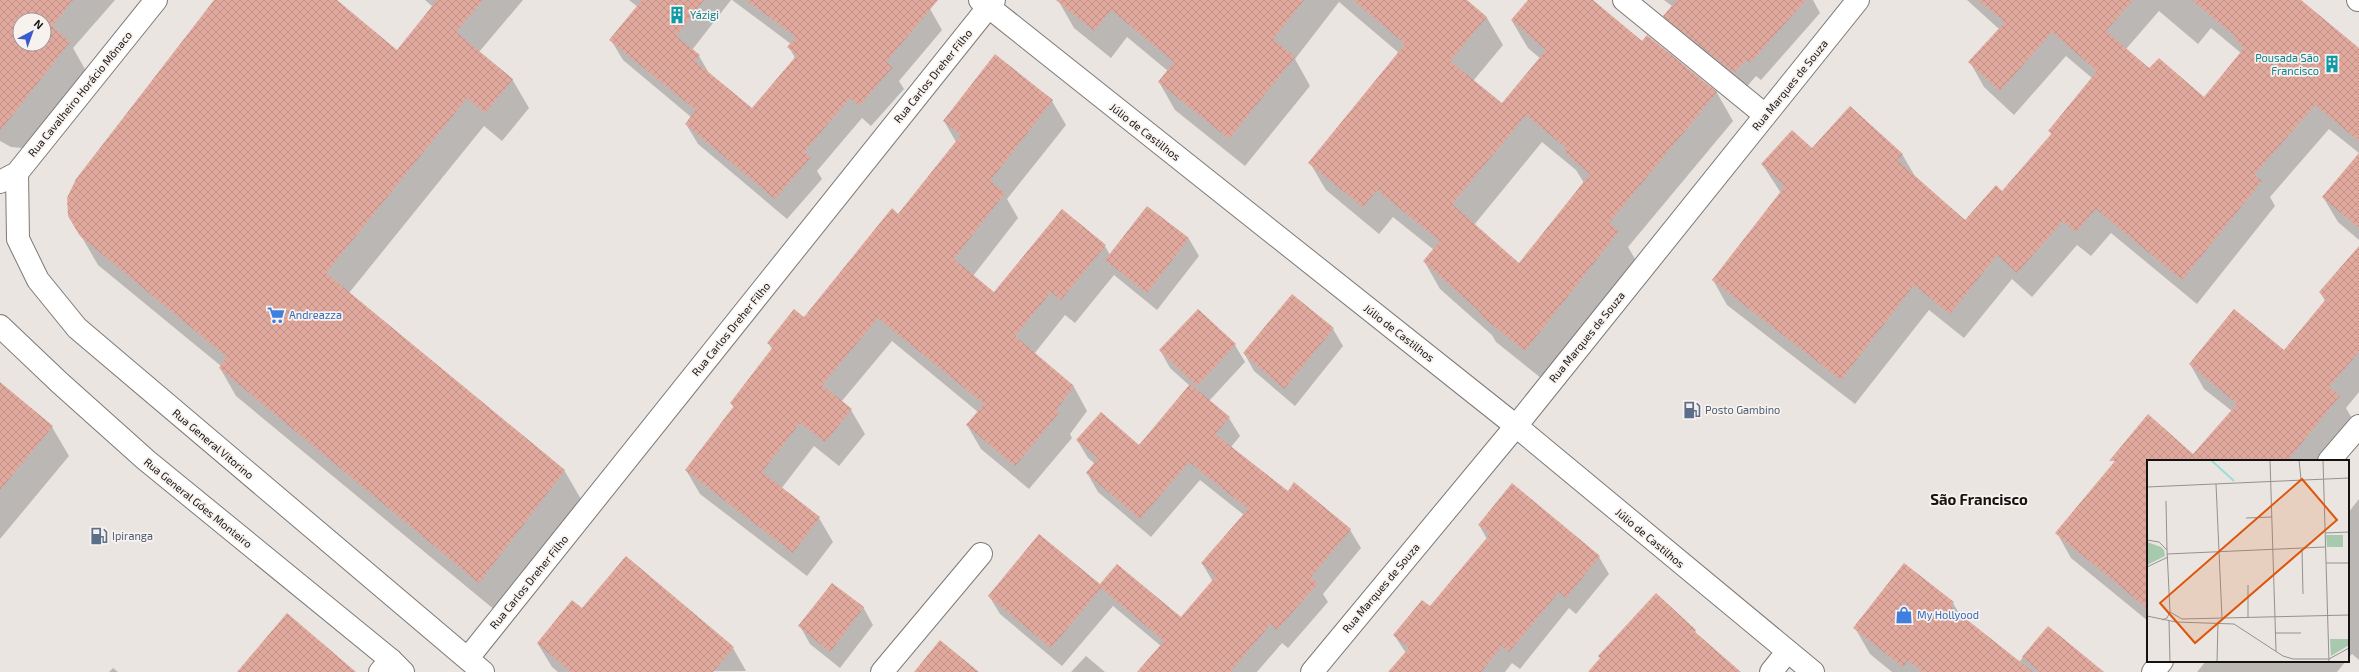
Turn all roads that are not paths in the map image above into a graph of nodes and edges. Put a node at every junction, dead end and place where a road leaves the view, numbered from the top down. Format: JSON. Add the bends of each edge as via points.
{"nodes":[{"id":1,"x":156,"y":0,"type":"edge"},
{"id":2,"x":1624,"y":0,"type":"edge"},
{"id":3,"x":1858,"y":0,"type":"edge"},
{"id":4,"x":987,"y":2,"type":"edge"},
{"id":5,"x":1765,"y":115,"type":"junction"},
{"id":6,"x":8,"y":177,"type":"edge"},
{"id":7,"x":0,"y":326,"type":"edge"},
{"id":8,"x":1516,"y":426,"type":"junction"},
{"id":9,"x":2359,"y":426,"type":"edge"},
{"id":10,"x":2330,"y":460,"type":"edge"},
{"id":11,"x":981,"y":554,"type":"dead end"},
{"id":12,"x":1787,"y":652,"type":"junction"},
{"id":13,"x":2161,"y":662,"type":"edge"},
{"id":14,"x":475,"y":665,"type":"edge"},
{"id":15,"x":391,"y":668,"type":"edge"},
{"id":16,"x":882,"y":672,"type":"edge"},
{"id":17,"x":1312,"y":672,"type":"edge"},
{"id":18,"x":1771,"y":672,"type":"edge"},
{"id":19,"x":1813,"y":672,"type":"edge"},
{"id":20,"x":2153,"y":672,"type":"edge"}],
"edges":[{"from":1,"to":6,"type":"street","name":"Rua Cavalheiro Horácio Mônaco"},
{"from":2,"to":5,"type":"street"},
{"from":3,"to":5,"type":"street","name":"Rua Marques de Souza"},
{"from":4,"to":8,"type":"street","name":"Júlio de Castilhos"},
{"from":4,"to":14,"type":"street","name":"Rua Carlos Dreher Filho"},
{"from":5,"to":8,"type":"street","name":"Rua Marques de Souza"},
{"from":6,"to":14,"type":"street","name":"Rua General Vitorino","via":[[18,239],[38,280],[77,328]]},
{"from":7,"to":15,"type":"street","name":"Rua General Góes Monteiro","via":[[146,460]]},
{"from":8,"to":12,"type":"street","name":"Júlio de Castilhos"},
{"from":8,"to":17,"type":"street","name":"Rua Marques de Souza"},
{"from":9,"to":10,"type":"street"},
{"from":11,"to":16,"type":"street"},
{"from":12,"to":18,"type":"street"},
{"from":12,"to":19,"type":"street","name":"Júlio de Castilhos"},
{"from":13,"to":20,"type":"street"}]}
